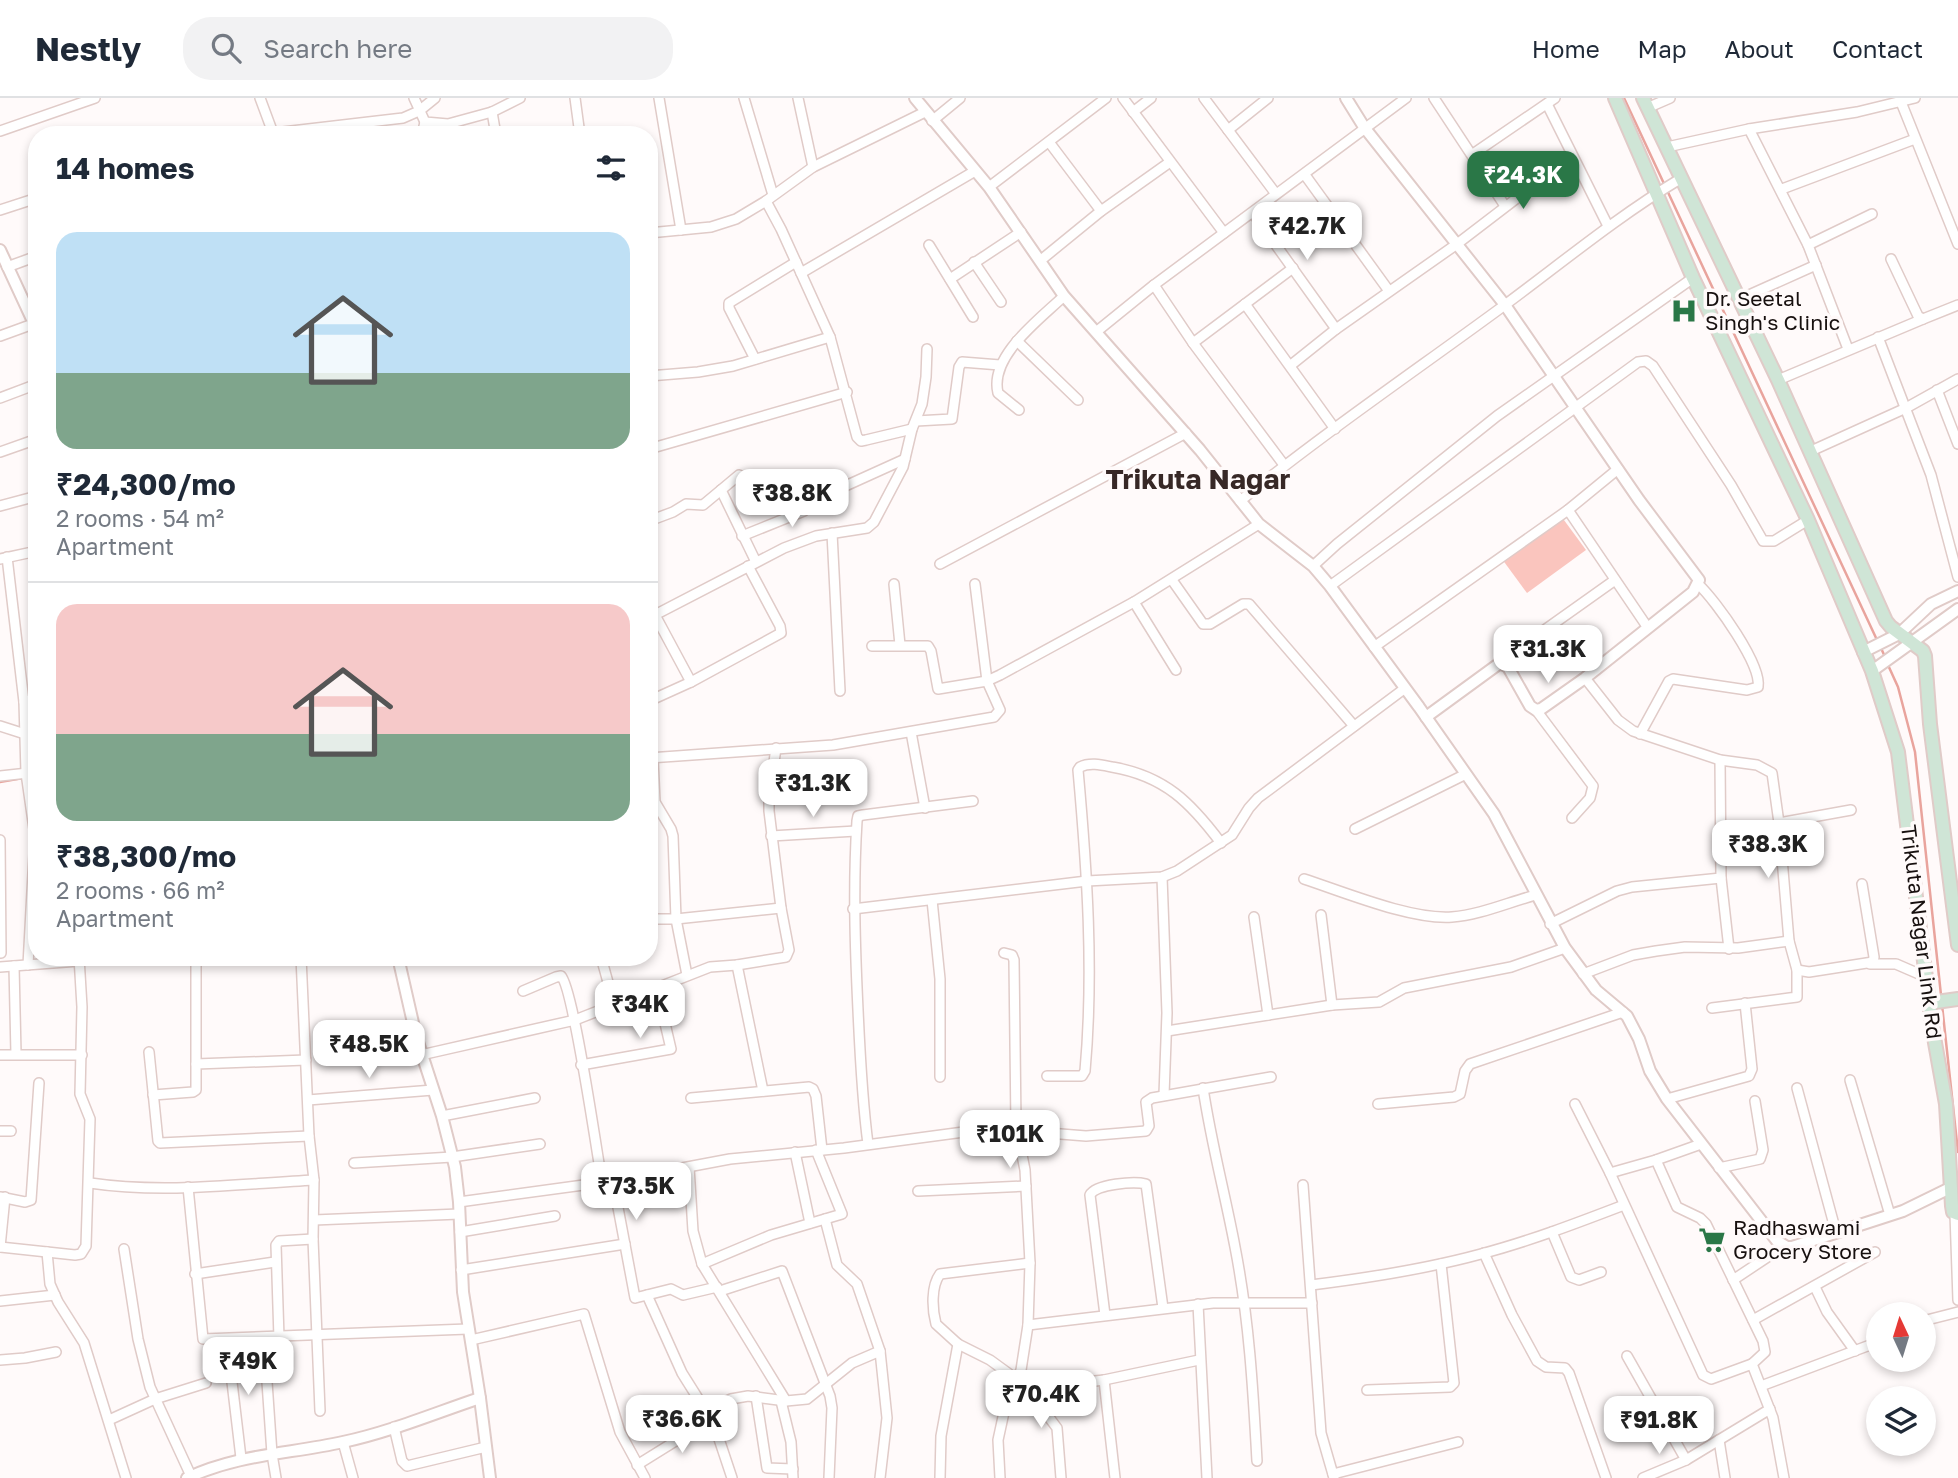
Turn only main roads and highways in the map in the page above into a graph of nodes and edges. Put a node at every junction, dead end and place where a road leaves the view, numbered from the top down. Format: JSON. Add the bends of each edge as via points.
{"nodes":[{"id":1,"x":1615,"y":98,"type":"edge"},
{"id":2,"x":1645,"y":103,"type":"edge"},
{"id":3,"x":1958,"y":945,"type":"edge"},
{"id":4,"x":1957,"y":1000,"type":"edge"},
{"id":5,"x":1933,"y":1002,"type":"junction"},
{"id":6,"x":1957,"y":1214,"type":"edge"}],
"edges":[{"from":1,"to":5,"type":"main road","name":"Trikuta Nagar Link Rd","via":[[1872,671],[1898,752]]},
{"from":2,"to":3,"type":"main road","via":[[1667,147],[1676,181],[1740,299],[1882,613],[1891,627],[1925,656]]},
{"from":4,"to":5,"type":"main road"},
{"from":5,"to":6,"type":"main road","name":"Trikuta Nagar Link Rd","via":[[1950,1188]]}]}
